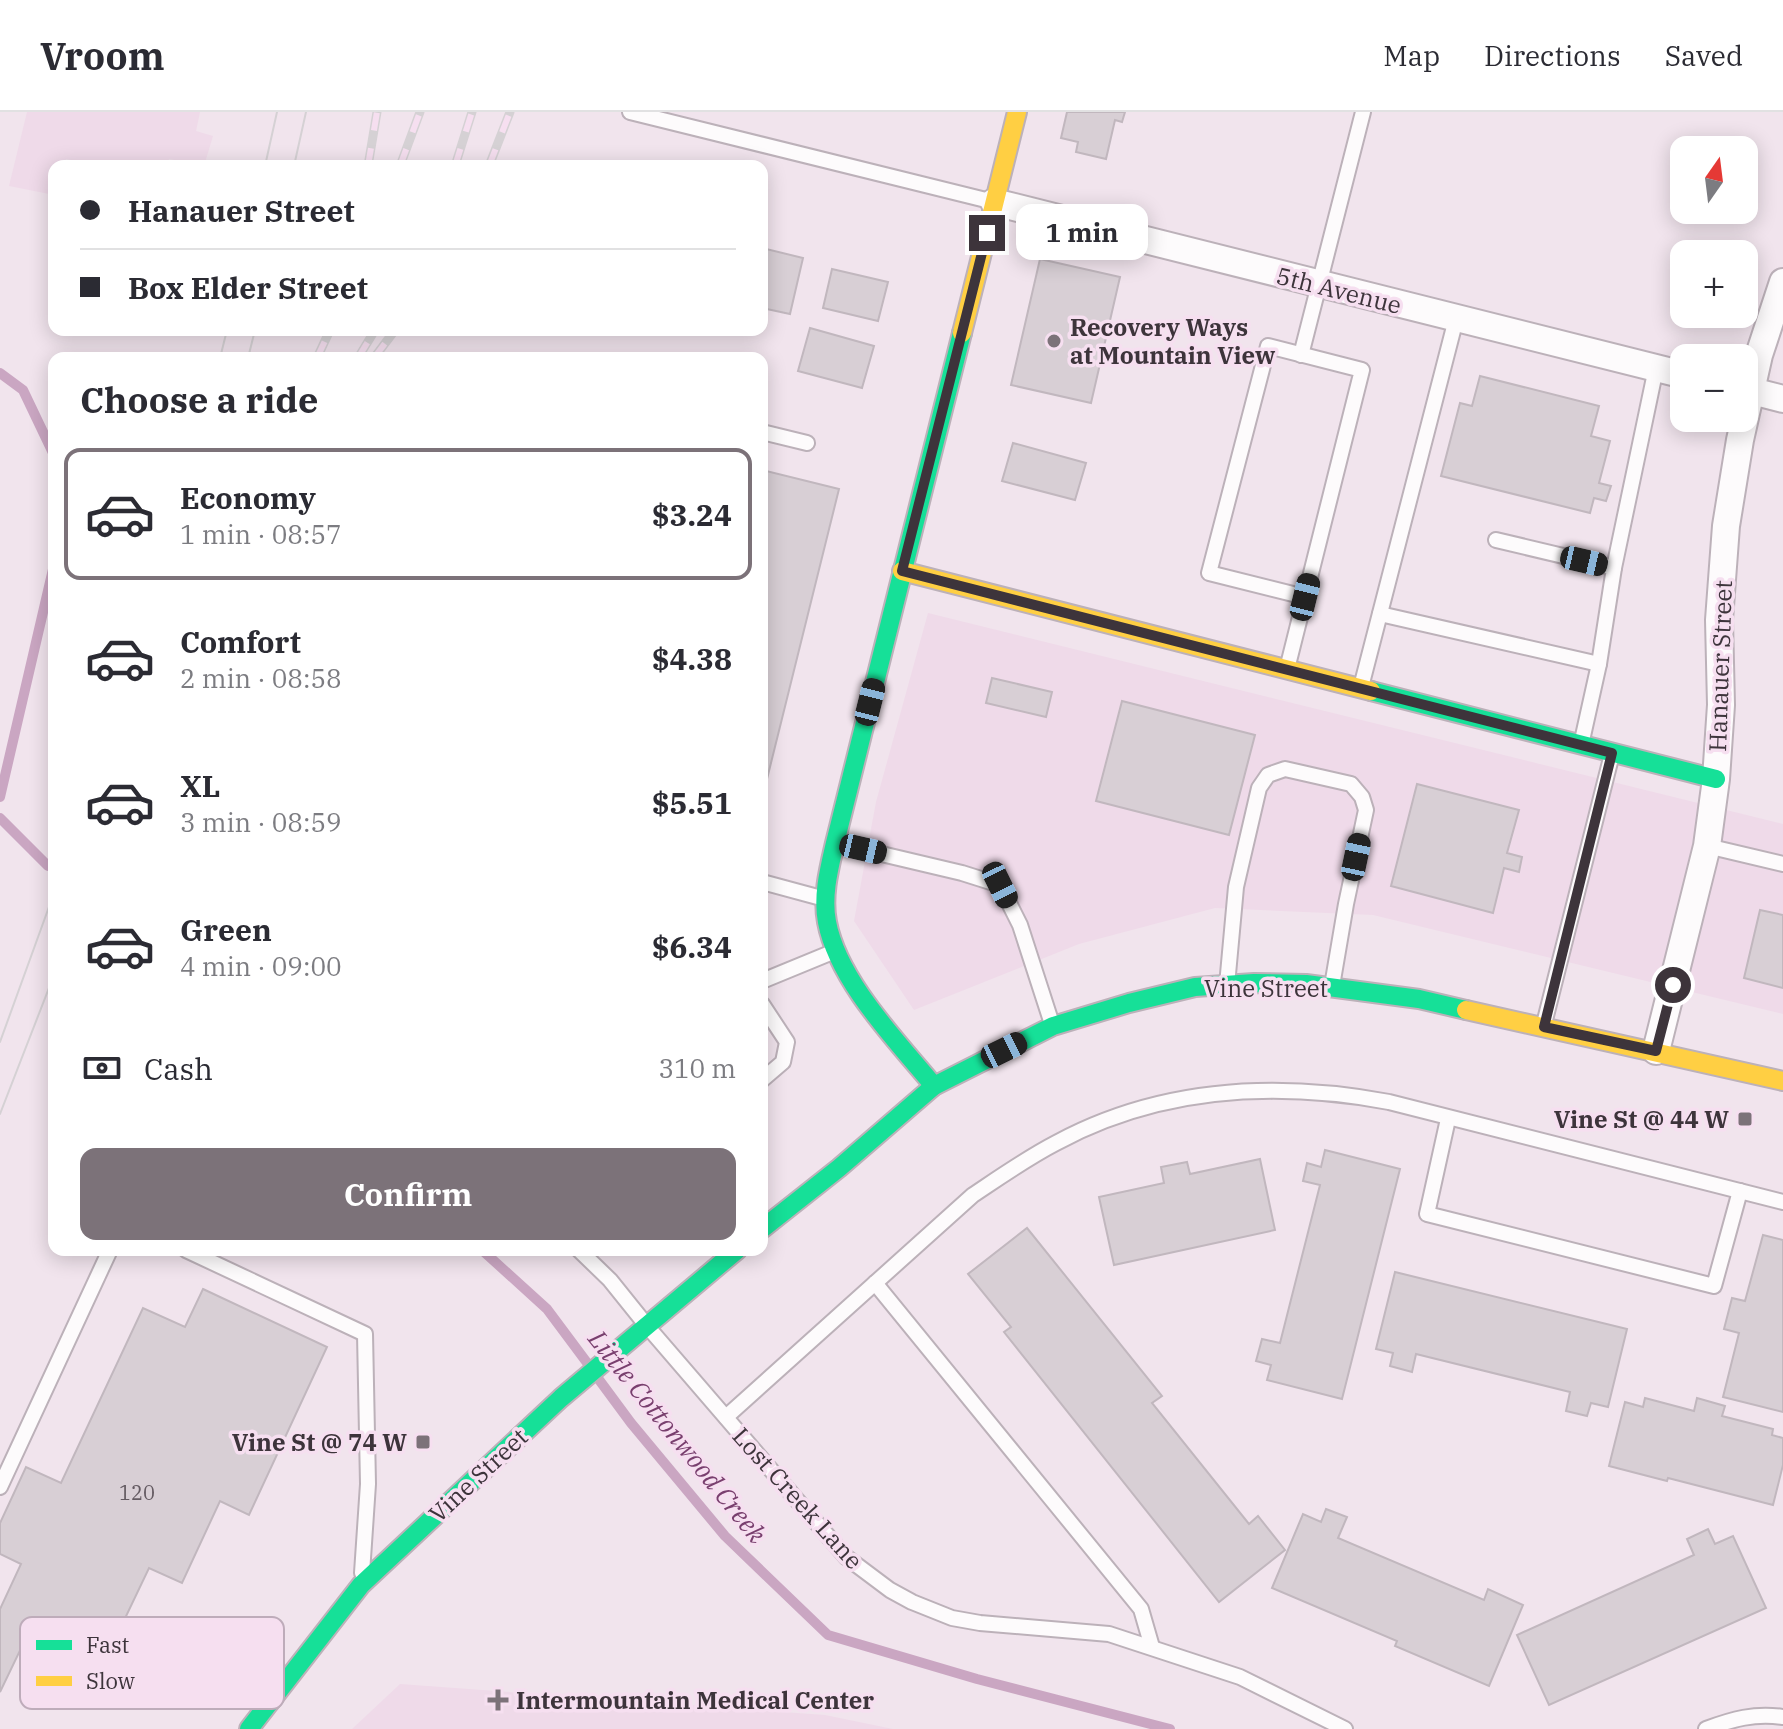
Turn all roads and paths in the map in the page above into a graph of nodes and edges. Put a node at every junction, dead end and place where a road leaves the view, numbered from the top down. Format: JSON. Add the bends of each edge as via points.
{"nodes":[{"id":1,"x":630,"y":112,"type":"edge"},
{"id":2,"x":1017,"y":112,"type":"edge"},
{"id":3,"x":1363,"y":112,"type":"edge"},
{"id":4,"x":994,"y":202,"type":"junction"},
{"id":5,"x":1783,"y":282,"type":"edge"},
{"id":6,"x":1319,"y":285,"type":"junction"},
{"id":7,"x":1456,"y":319,"type":"junction"},
{"id":8,"x":1301,"y":355,"type":"junction"},
{"id":9,"x":1758,"y":358,"type":"edge"},
{"id":10,"x":1656,"y":368,"type":"junction"},
{"id":11,"x":1670,"y":372,"type":"edge"},
{"id":12,"x":1758,"y":393,"type":"edge"},
{"id":13,"x":1783,"y":399,"type":"edge"},
{"id":14,"x":1741,"y":432,"type":"edge"},
{"id":15,"x":768,"y":433,"type":"edge"},
{"id":16,"x":807,"y":443,"type":"dead end"},
{"id":17,"x":1496,"y":540,"type":"dead end"},
{"id":18,"x":1614,"y":568,"type":"junction"},
{"id":19,"x":902,"y":571,"type":"junction"},
{"id":20,"x":1305,"y":597,"type":"junction"},
{"id":21,"x":1380,"y":614,"type":"junction"},
{"id":22,"x":1599,"y":664,"type":"junction"},
{"id":23,"x":1287,"y":670,"type":"junction"},
{"id":24,"x":1361,"y":688,"type":"junction"},
{"id":25,"x":1581,"y":745,"type":"junction"},
{"id":26,"x":1612,"y":753,"type":"junction"},
{"id":27,"x":1716,"y":779,"type":"junction"},
{"id":28,"x":835,"y":843,"type":"junction"},
{"id":29,"x":1707,"y":846,"type":"junction"},
{"id":30,"x":1783,"y":864,"type":"edge"},
{"id":31,"x":768,"y":884,"type":"edge"},
{"id":32,"x":825,"y":899,"type":"junction"},
{"id":33,"x":835,"y":951,"type":"junction"},
{"id":34,"x":768,"y":979,"type":"edge"},
{"id":35,"x":1227,"y":985,"type":"junction"},
{"id":36,"x":1332,"y":987,"type":"junction"},
{"id":37,"x":768,"y":1013,"type":"edge"},
{"id":38,"x":1053,"y":1026,"type":"junction"},
{"id":39,"x":1544,"y":1027,"type":"junction"},
{"id":40,"x":1656,"y":1051,"type":"junction"},
{"id":41,"x":768,"y":1075,"type":"edge"},
{"id":42,"x":1783,"y":1081,"type":"edge"},
{"id":43,"x":934,"y":1086,"type":"junction"},
{"id":44,"x":1448,"y":1119,"type":"junction"},
{"id":45,"x":1740,"y":1191,"type":"junction"},
{"id":46,"x":1783,"y":1202,"type":"edge"},
{"id":47,"x":768,"y":1224,"type":"edge"},
{"id":48,"x":107,"y":1256,"type":"edge"},
{"id":49,"x":199,"y":1256,"type":"edge"},
{"id":50,"x":585,"y":1256,"type":"edge"},
{"id":51,"x":730,"y":1256,"type":"edge"},
{"id":52,"x":875,"y":1283,"type":"junction"},
{"id":53,"x":647,"y":1326,"type":"junction"},
{"id":54,"x":726,"y":1417,"type":"junction"},
{"id":55,"x":0,"y":1487,"type":"edge"},
{"id":56,"x":361,"y":1585,"type":"junction"},
{"id":57,"x":1152,"y":1647,"type":"junction"},
{"id":58,"x":284,"y":1684,"type":"edge"},
{"id":59,"x":265,"y":1709,"type":"edge"},
{"id":60,"x":1783,"y":1717,"type":"edge"},
{"id":61,"x":249,"y":1729,"type":"edge"},
{"id":62,"x":1345,"y":1729,"type":"edge"},
{"id":63,"x":1706,"y":1729,"type":"edge"}],
"edges":[{"from":1,"to":4,"type":"lane"},
{"from":2,"to":4,"type":"street"},
{"from":3,"to":6,"type":"lane"},
{"from":4,"to":6,"type":"street","name":"5th Avenue"},
{"from":4,"to":19,"type":"street"},
{"from":5,"to":9,"type":"street","name":"Hanauer Street"},
{"from":6,"to":7,"type":"street","name":"5th Avenue"},
{"from":6,"to":8,"type":"lane"},
{"from":7,"to":10,"type":"street","name":"5th Avenue"},
{"from":7,"to":21,"type":"lane"},
{"from":8,"to":20,"type":"lane","via":[[1362,370]]},
{"from":8,"to":20,"type":"lane","via":[[1268,346],[1209,573]]},
{"from":10,"to":11,"type":"street","name":"5th Avenue"},
{"from":10,"to":18,"type":"lane"},
{"from":12,"to":13,"type":"street"},
{"from":14,"to":27,"type":"street","name":"Hanauer Street","via":[[1719,620]]},
{"from":15,"to":16,"type":"lane"},
{"from":17,"to":18,"type":"lane"},
{"from":18,"to":22,"type":"lane"},
{"from":19,"to":23,"type":"street"},
{"from":19,"to":28,"type":"street"},
{"from":20,"to":23,"type":"lane"},
{"from":21,"to":22,"type":"lane"},
{"from":21,"to":24,"type":"lane"},
{"from":22,"to":25,"type":"lane"},
{"from":23,"to":24,"type":"street"},
{"from":24,"to":25,"type":"street"},
{"from":25,"to":26,"type":"street"},
{"from":26,"to":27,"type":"street"},
{"from":26,"to":39,"type":"lane"},
{"from":27,"to":29,"type":"street","name":"Hanauer Street"},
{"from":28,"to":32,"type":"street"},
{"from":28,"to":38,"type":"lane","via":[[1000,885],[1020,925]]},
{"from":29,"to":30,"type":"lane"},
{"from":29,"to":40,"type":"street","name":"Hanauer Street"},
{"from":31,"to":32,"type":"lane"},
{"from":32,"to":33,"type":"street"},
{"from":33,"to":34,"type":"lane"},
{"from":33,"to":43,"type":"street"},
{"from":35,"to":36,"type":"street","name":"Vine Street"},
{"from":35,"to":36,"type":"lane","via":[[1236,887],[1259,788],[1268,775],[1285,769],[1351,784],[1366,810]]},
{"from":35,"to":38,"type":"street","name":"Vine Street","via":[[1195,987]]},
{"from":36,"to":39,"type":"street","name":"Vine Street","via":[[1419,999]]},
{"from":37,"to":41,"type":"lane","via":[[787,1042],[783,1062]]},
{"from":38,"to":43,"type":"street","name":"Vine Street"},
{"from":39,"to":40,"type":"street","name":"Vine Street"},
{"from":40,"to":42,"type":"street","name":"Vine Street"},
{"from":43,"to":47,"type":"street","name":"Vine Street"},
{"from":44,"to":45,"type":"lane"},
{"from":44,"to":45,"type":"lane","via":[[1427,1214],[1714,1286]]},
{"from":44,"to":52,"type":"lane","via":[[1389,1102],[1295,1089],[1230,1091],[1166,1103],[1112,1119],[1015,1167],[973,1195]]},
{"from":45,"to":46,"type":"lane"},
{"from":48,"to":55,"type":"lane"},
{"from":49,"to":56,"type":"lane","via":[[365,1334],[368,1484]]},
{"from":50,"to":53,"type":"lane","name":"Lost Creek Lane"},
{"from":51,"to":53,"type":"street","name":"Vine Street"},
{"from":52,"to":54,"type":"lane"},
{"from":52,"to":57,"type":"lane","via":[[1141,1609]]},
{"from":53,"to":54,"type":"lane","name":"Lost Creek Lane"},
{"from":53,"to":56,"type":"street","name":"Vine Street","via":[[561,1398]]},
{"from":54,"to":57,"type":"lane","name":"Lost Creek Lane","via":[[846,1557],[912,1602],[952,1618],[1088,1630]]},
{"from":56,"to":58,"type":"street","name":"Vine Street"},
{"from":57,"to":62,"type":"lane","name":"Lost Creek Lane","via":[[1240,1677]]},
{"from":59,"to":61,"type":"street","name":"Vine Street"},
{"from":60,"to":63,"type":"lane","via":[[1739,1717]]}]}
